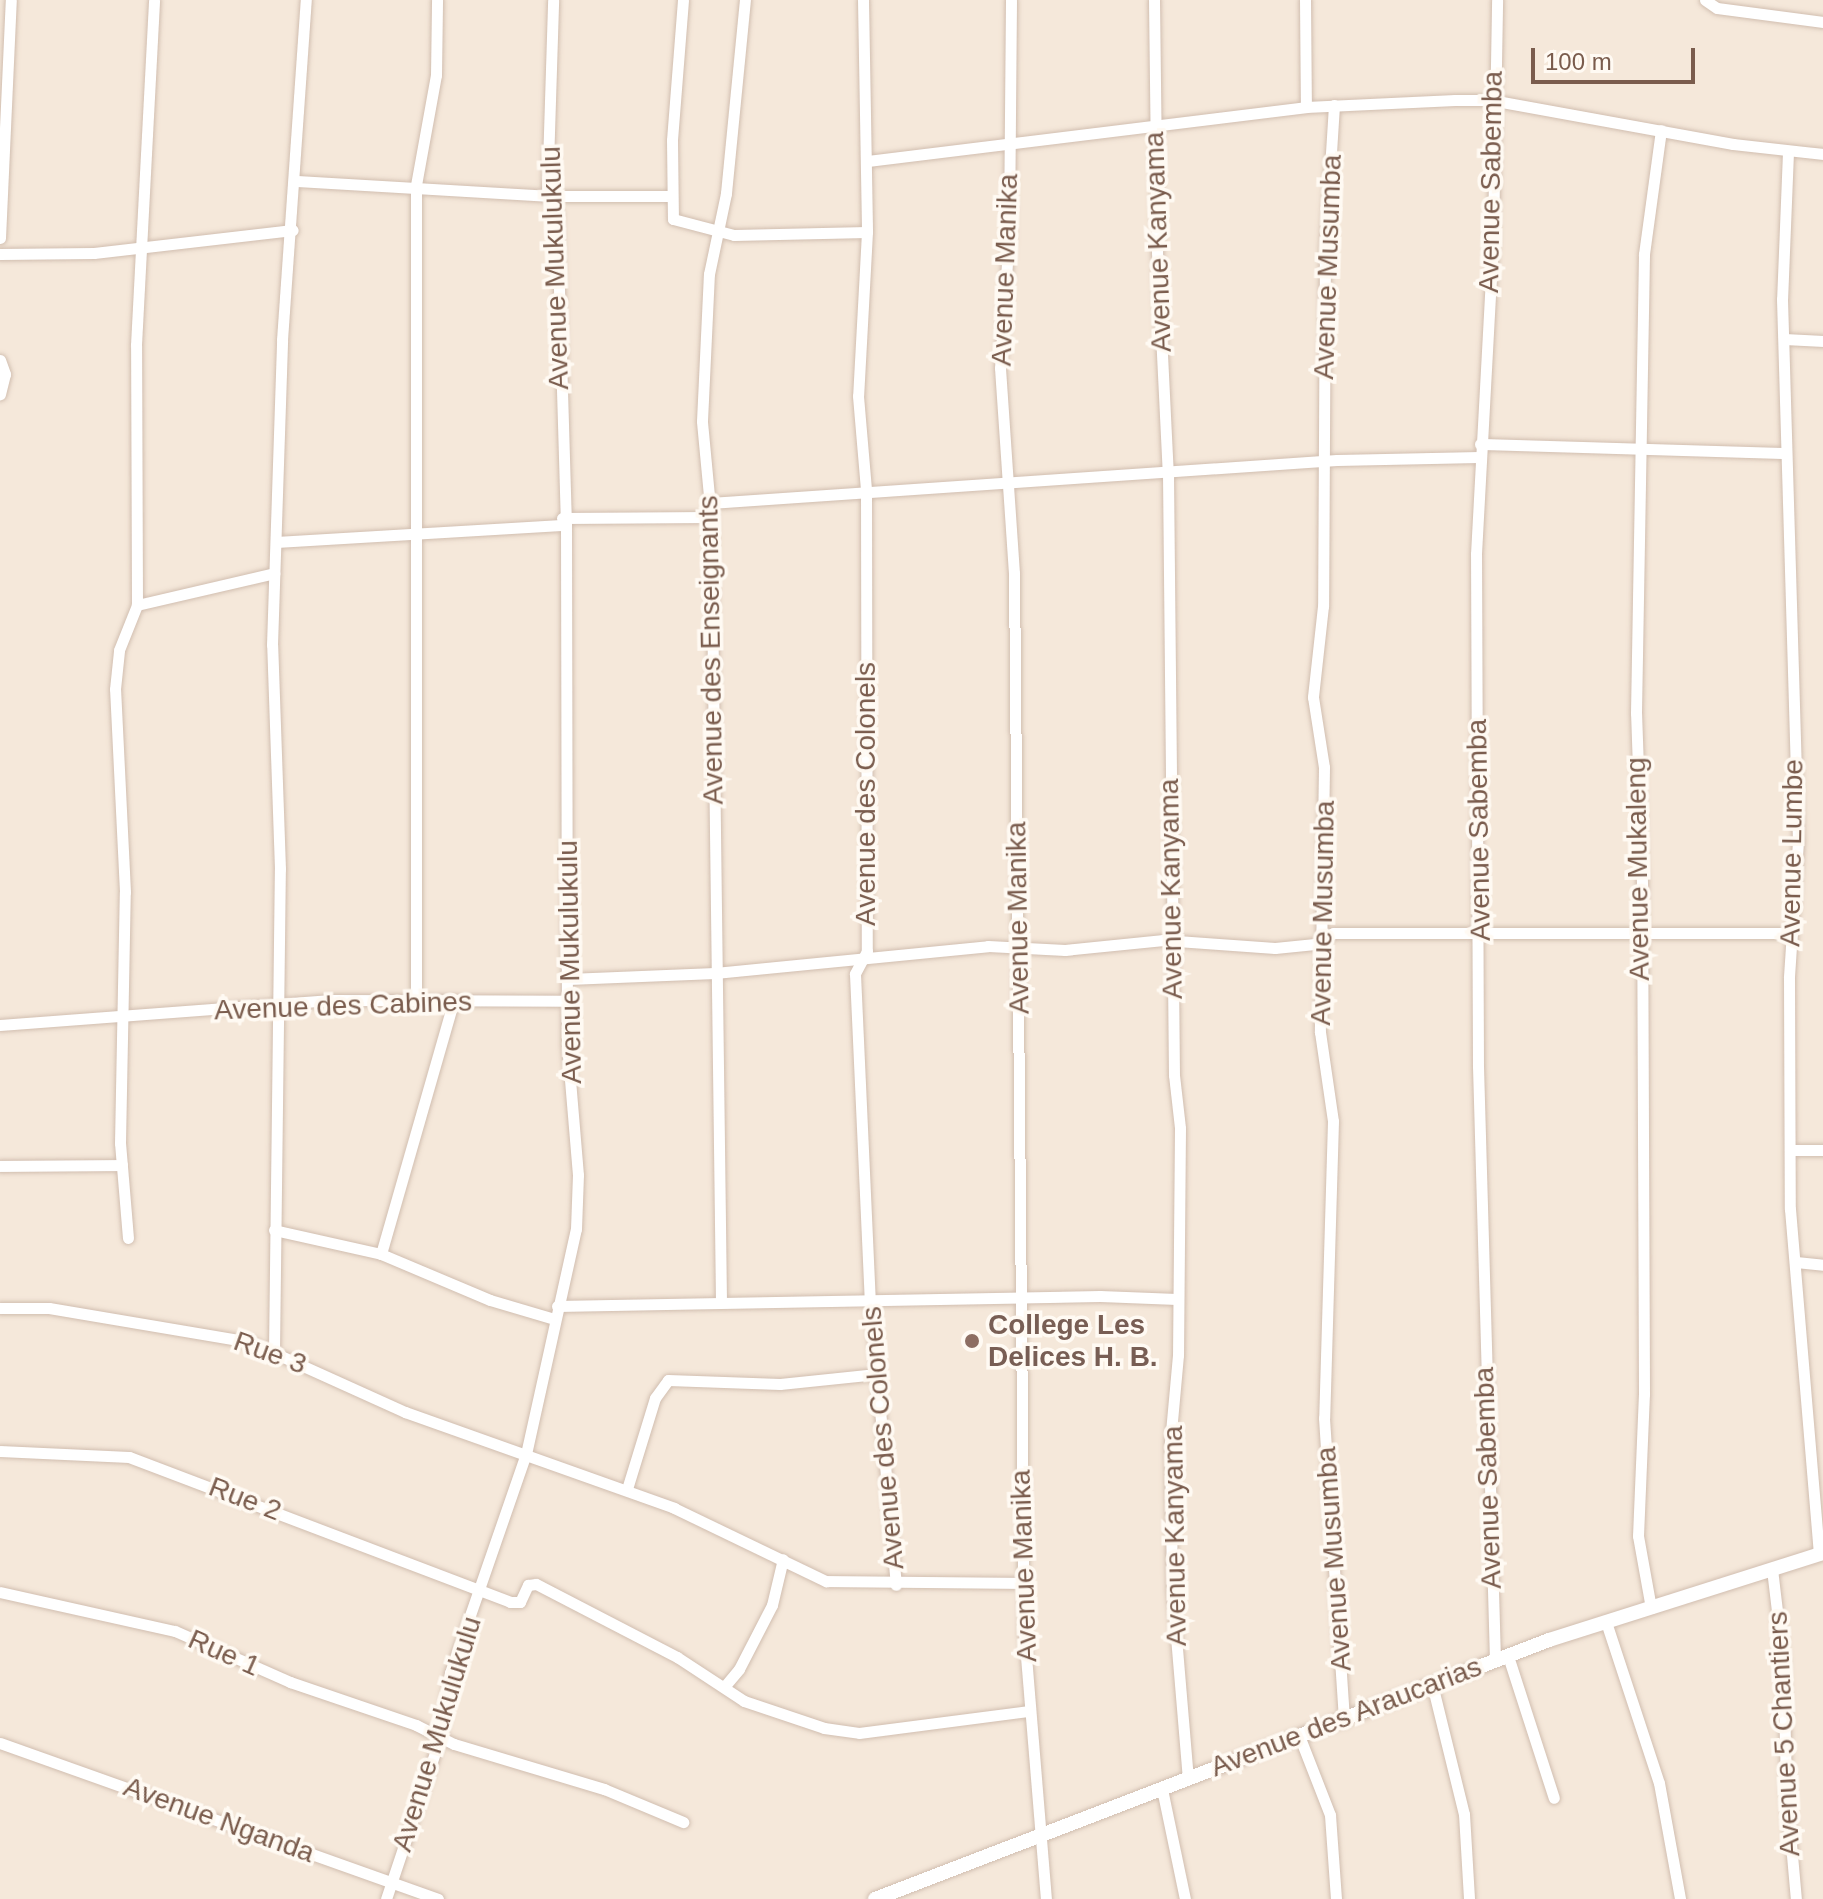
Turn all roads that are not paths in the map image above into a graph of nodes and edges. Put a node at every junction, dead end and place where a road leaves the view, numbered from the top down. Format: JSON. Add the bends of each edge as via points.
{"nodes":[{"id":1,"x":11,"y":0,"type":"edge"},
{"id":2,"x":154,"y":0,"type":"edge"},
{"id":3,"x":306,"y":0,"type":"edge"},
{"id":4,"x":437,"y":0,"type":"edge"},
{"id":5,"x":553,"y":0,"type":"edge"},
{"id":6,"x":683,"y":0,"type":"edge"},
{"id":7,"x":745,"y":0,"type":"edge"},
{"id":8,"x":863,"y":0,"type":"edge"},
{"id":9,"x":1011,"y":0,"type":"edge"},
{"id":10,"x":1154,"y":0,"type":"edge"},
{"id":11,"x":1305,"y":0,"type":"edge"},
{"id":12,"x":1497,"y":0,"type":"edge"},
{"id":13,"x":1705,"y":0,"type":"edge"},
{"id":14,"x":1823,"y":22,"type":"edge"},
{"id":15,"x":1491,"y":100,"type":"junction"},
{"id":16,"x":1334,"y":105,"type":"junction"},
{"id":17,"x":1306,"y":107,"type":"junction"},
{"id":18,"x":1155,"y":127,"type":"junction"},
{"id":19,"x":1661,"y":130,"type":"junction"},
{"id":20,"x":1008,"y":144,"type":"junction"},
{"id":21,"x":1788,"y":152,"type":"junction"},
{"id":22,"x":1823,"y":154,"type":"edge"},
{"id":23,"x":867,"y":161,"type":"junction"},
{"id":24,"x":297,"y":181,"type":"junction"},
{"id":25,"x":416,"y":185,"type":"junction"},
{"id":26,"x":547,"y":196,"type":"junction"},
{"id":27,"x":671,"y":196,"type":"junction"},
{"id":28,"x":293,"y":230,"type":"junction"},
{"id":29,"x":717,"y":232,"type":"junction"},
{"id":30,"x":867,"y":232,"type":"junction"},
{"id":31,"x":0,"y":238,"type":"edge"},
{"id":32,"x":143,"y":249,"type":"junction"},
{"id":33,"x":0,"y":254,"type":"edge"},
{"id":34,"x":1785,"y":339,"type":"junction"},
{"id":35,"x":1823,"y":341,"type":"edge"},
{"id":36,"x":0,"y":360,"type":"edge"},
{"id":37,"x":0,"y":394,"type":"edge"},
{"id":38,"x":1644,"y":449,"type":"junction"},
{"id":39,"x":1479,"y":450,"type":"junction"},
{"id":40,"x":1785,"y":453,"type":"junction"},
{"id":41,"x":1323,"y":463,"type":"junction"},
{"id":42,"x":1168,"y":474,"type":"junction"},
{"id":43,"x":1008,"y":482,"type":"junction"},
{"id":44,"x":866,"y":490,"type":"junction"},
{"id":45,"x":710,"y":503,"type":"junction"},
{"id":46,"x":711,"y":517,"type":"junction"},
{"id":47,"x":564,"y":522,"type":"junction"},
{"id":48,"x":416,"y":534,"type":"junction"},
{"id":49,"x":276,"y":542,"type":"junction"},
{"id":50,"x":274,"y":573,"type":"junction"},
{"id":51,"x":137,"y":605,"type":"junction"},
{"id":52,"x":1642,"y":930,"type":"junction"},
{"id":53,"x":1481,"y":933,"type":"junction"},
{"id":54,"x":1792,"y":933,"type":"junction"},
{"id":55,"x":1321,"y":939,"type":"junction"},
{"id":56,"x":1171,"y":941,"type":"junction"},
{"id":57,"x":1018,"y":947,"type":"junction"},
{"id":58,"x":864,"y":958,"type":"junction"},
{"id":59,"x":715,"y":973,"type":"junction"},
{"id":60,"x":568,"y":979,"type":"junction"},
{"id":61,"x":416,"y":998,"type":"junction"},
{"id":62,"x":454,"y":1000,"type":"junction"},
{"id":63,"x":567,"y":1001,"type":"junction"},
{"id":64,"x":275,"y":1008,"type":"junction"},
{"id":65,"x":120,"y":1020,"type":"junction"},
{"id":66,"x":0,"y":1025,"type":"edge"},
{"id":67,"x":1790,"y":1150,"type":"junction"},
{"id":68,"x":1823,"y":1150,"type":"edge"},
{"id":69,"x":122,"y":1165,"type":"junction"},
{"id":70,"x":0,"y":1166,"type":"edge"},
{"id":71,"x":274,"y":1230,"type":"junction"},
{"id":72,"x":128,"y":1238,"type":"dead end"},
{"id":73,"x":381,"y":1254,"type":"junction"},
{"id":74,"x":1796,"y":1262,"type":"junction"},
{"id":75,"x":1823,"y":1265,"type":"edge"},
{"id":76,"x":1018,"y":1298,"type":"junction"},
{"id":77,"x":1177,"y":1299,"type":"junction"},
{"id":78,"x":870,"y":1300,"type":"junction"},
{"id":79,"x":721,"y":1302,"type":"junction"},
{"id":80,"x":0,"y":1308,"type":"edge"},
{"id":81,"x":556,"y":1312,"type":"junction"},
{"id":82,"x":274,"y":1351,"type":"junction"},
{"id":83,"x":876,"y":1374,"type":"junction"},
{"id":84,"x":0,"y":1451,"type":"edge"},
{"id":85,"x":526,"y":1454,"type":"junction"},
{"id":86,"x":627,"y":1489,"type":"junction"},
{"id":87,"x":1821,"y":1554,"type":"edge"},
{"id":88,"x":783,"y":1559,"type":"junction"},
{"id":89,"x":1772,"y":1569,"type":"junction"},
{"id":90,"x":1023,"y":1583,"type":"junction"},
{"id":91,"x":896,"y":1585,"type":"junction"},
{"id":92,"x":481,"y":1590,"type":"junction"},
{"id":93,"x":0,"y":1592,"type":"edge"},
{"id":94,"x":1651,"y":1608,"type":"junction"},
{"id":95,"x":1606,"y":1622,"type":"junction"},
{"id":96,"x":1501,"y":1658,"type":"junction"},
{"id":97,"x":1432,"y":1684,"type":"junction"},
{"id":98,"x":724,"y":1687,"type":"junction"},
{"id":99,"x":1028,"y":1711,"type":"junction"},
{"id":100,"x":1344,"y":1721,"type":"junction"},
{"id":101,"x":440,"y":1738,"type":"junction"},
{"id":102,"x":1300,"y":1738,"type":"junction"},
{"id":103,"x":0,"y":1743,"type":"edge"},
{"id":104,"x":1188,"y":1778,"type":"junction"},
{"id":105,"x":1162,"y":1789,"type":"junction"},
{"id":106,"x":1554,"y":1798,"type":"dead end"},
{"id":107,"x":683,"y":1822,"type":"dead end"},
{"id":108,"x":1041,"y":1836,"type":"junction"},
{"id":109,"x":392,"y":1884,"type":"junction"},
{"id":110,"x":386,"y":1899,"type":"edge"},
{"id":111,"x":438,"y":1899,"type":"edge"},
{"id":112,"x":876,"y":1899,"type":"edge"},
{"id":113,"x":1046,"y":1899,"type":"edge"},
{"id":114,"x":1185,"y":1899,"type":"edge"},
{"id":115,"x":1336,"y":1899,"type":"edge"},
{"id":116,"x":1469,"y":1899,"type":"edge"},
{"id":117,"x":1680,"y":1899,"type":"edge"},
{"id":118,"x":1796,"y":1899,"type":"edge"}],
"edges":[{"from":1,"to":31,"type":"street"},
{"from":2,"to":32,"type":"street"},
{"from":3,"to":24,"type":"street"},
{"from":4,"to":25,"type":"street","via":[[436,75]]},
{"from":5,"to":26,"type":"street","name":"Avenue Mukulukulu"},
{"from":6,"to":27,"type":"street"},
{"from":7,"to":29,"type":"street","name":"Avenue des Enseignants","via":[[726,193]]},
{"from":8,"to":23,"type":"street","name":"Avenue des Colonels"},
{"from":9,"to":20,"type":"street","name":"Avenue Manika"},
{"from":10,"to":18,"type":"street","name":"Avenue Kanyama"},
{"from":11,"to":17,"type":"street"},
{"from":12,"to":15,"type":"street","name":"Avenue Sabemba"},
{"from":13,"to":14,"type":"street","via":[[1717,8]]},
{"from":15,"to":16,"type":"street"},
{"from":15,"to":19,"type":"street"},
{"from":15,"to":39,"type":"street","name":"Avenue Sabemba","via":[[1493,236]]},
{"from":16,"to":17,"type":"street"},
{"from":16,"to":41,"type":"street","name":"Avenue Musumba","via":[[1325,247]]},
{"from":17,"to":18,"type":"street"},
{"from":18,"to":20,"type":"street"},
{"from":18,"to":42,"type":"street","name":"Avenue Kanyama"},
{"from":19,"to":21,"type":"street"},
{"from":19,"to":38,"type":"street","name":"Avenue Mukaleng","via":[[1645,238]]},
{"from":20,"to":23,"type":"street"},
{"from":20,"to":43,"type":"street","name":"Avenue Manika","via":[[1009,233],[1000,368]]},
{"from":21,"to":22,"type":"street"},
{"from":21,"to":34,"type":"street","name":"Avenue Lumbe","via":[[1782,262]]},
{"from":23,"to":30,"type":"street","name":"Avenue des Colonels"},
{"from":24,"to":25,"type":"street"},
{"from":24,"to":28,"type":"street"},
{"from":25,"to":26,"type":"street"},
{"from":25,"to":48,"type":"street"},
{"from":26,"to":27,"type":"street"},
{"from":26,"to":47,"type":"street","name":"Avenue Mukulukulu","via":[[557,213]]},
{"from":27,"to":29,"type":"street","via":[[676,223]]},
{"from":28,"to":32,"type":"street"},
{"from":28,"to":49,"type":"street","via":[[282,340]]},
{"from":29,"to":30,"type":"street"},
{"from":29,"to":45,"type":"street","name":"Avenue des Enseignants","via":[[709,274],[702,421]]},
{"from":30,"to":44,"type":"street","name":"Avenue des Colonels","via":[[858,396]]},
{"from":32,"to":33,"type":"street"},
{"from":32,"to":51,"type":"street","via":[[134,435]]},
{"from":34,"to":35,"type":"street"},
{"from":34,"to":40,"type":"street","name":"Avenue Lumbe"},
{"from":36,"to":37,"type":"street","via":[[5,371]]},
{"from":38,"to":39,"type":"street"},
{"from":38,"to":40,"type":"street"},
{"from":38,"to":52,"type":"street","name":"Avenue Mukaleng","via":[[1636,713]]},
{"from":39,"to":41,"type":"street"},
{"from":39,"to":53,"type":"street","name":"Avenue Sabemba"},
{"from":40,"to":54,"type":"street","name":"Avenue Lumbe","via":[[1798,841]]},
{"from":41,"to":42,"type":"street"},
{"from":41,"to":55,"type":"street","name":"Avenue Musumba","via":[[1323,606],[1313,697],[1324,767]]},
{"from":42,"to":43,"type":"street"},
{"from":42,"to":56,"type":"street","name":"Avenue Kanyama","via":[[1168,750],[1175,870]]},
{"from":43,"to":44,"type":"street"},
{"from":43,"to":57,"type":"street","name":"Avenue Manika","via":[[1014,573]]},
{"from":44,"to":45,"type":"street"},
{"from":44,"to":58,"type":"street","name":"Avenue des Colonels"},
{"from":45,"to":46,"type":"street","name":"Avenue des Enseignants"},
{"from":46,"to":47,"type":"street"},
{"from":46,"to":59,"type":"street","name":"Avenue des Enseignants"},
{"from":47,"to":48,"type":"street"},
{"from":47,"to":60,"type":"street","name":"Avenue Mukulukulu"},
{"from":48,"to":49,"type":"street"},
{"from":48,"to":61,"type":"street"},
{"from":49,"to":50,"type":"street"},
{"from":50,"to":51,"type":"street"},
{"from":50,"to":64,"type":"street","via":[[280,869]]},
{"from":51,"to":65,"type":"street","via":[[116,668],[125,853]]},
{"from":52,"to":53,"type":"street"},
{"from":52,"to":54,"type":"street"},
{"from":52,"to":94,"type":"street","name":"Avenue Mukaleng","via":[[1644,1394],[1638,1536]]},
{"from":53,"to":55,"type":"street","via":[[1333,933]]},
{"from":53,"to":96,"type":"street","name":"Avenue Sabemba","via":[[1479,1114]]},
{"from":54,"to":67,"type":"street","name":"Avenue Lumbe"},
{"from":55,"to":56,"type":"street","via":[[1275,948]]},
{"from":55,"to":100,"type":"street","name":"Avenue Musumba","via":[[1320,1032],[1333,1121],[1324,1418]]},
{"from":56,"to":57,"type":"street","via":[[1065,950]]},
{"from":56,"to":77,"type":"street","name":"Avenue Kanyama","via":[[1180,1128]]},
{"from":57,"to":58,"type":"street"},
{"from":57,"to":76,"type":"street","name":"Avenue Manika"},
{"from":58,"to":59,"type":"street"},
{"from":58,"to":78,"type":"street","name":"Avenue des Colonels","via":[[855,974]]},
{"from":59,"to":60,"type":"street"},
{"from":59,"to":79,"type":"street","name":"Avenue des Enseignants"},
{"from":60,"to":63,"type":"street","name":"Avenue Mukulukulu"},
{"from":61,"to":62,"type":"street","name":"Avenue des Cabines"},
{"from":61,"to":64,"type":"street","name":"Avenue des Cabines","via":[[331,1000]]},
{"from":62,"to":63,"type":"street","name":"Avenue des Cabines"},
{"from":62,"to":73,"type":"street"},
{"from":63,"to":81,"type":"street","name":"Avenue Mukulukulu","via":[[578,1200],[574,1245]]},
{"from":64,"to":65,"type":"street","name":"Avenue des Cabines"},
{"from":64,"to":71,"type":"street"},
{"from":65,"to":66,"type":"street","name":"Avenue des Cabines"},
{"from":65,"to":69,"type":"street"},
{"from":67,"to":68,"type":"street"},
{"from":67,"to":74,"type":"street","name":"Avenue Lumbe"},
{"from":69,"to":70,"type":"street"},
{"from":69,"to":72,"type":"street"},
{"from":71,"to":73,"type":"street"},
{"from":71,"to":82,"type":"street"},
{"from":73,"to":81,"type":"street","via":[[512,1308]]},
{"from":74,"to":75,"type":"street"},
{"from":74,"to":87,"type":"street","name":"Avenue Lumbe"},
{"from":76,"to":77,"type":"street"},
{"from":76,"to":78,"type":"street"},
{"from":76,"to":90,"type":"street","name":"Avenue Manika"},
{"from":77,"to":104,"type":"street","name":"Avenue Kanyama","via":[[1170,1443],[1172,1589]]},
{"from":78,"to":79,"type":"street"},
{"from":78,"to":83,"type":"street","name":"Avenue des Colonels"},
{"from":79,"to":81,"type":"street"},
{"from":80,"to":82,"type":"street","name":"Rue 3","via":[[49,1308],[212,1333]]},
{"from":81,"to":85,"type":"street","name":"Avenue Mukulukulu"},
{"from":82,"to":85,"type":"street","name":"Rue 3","via":[[405,1412]]},
{"from":83,"to":86,"type":"street","via":[[780,1384],[668,1380],[655,1398]]},
{"from":83,"to":91,"type":"street","name":"Avenue des Colonels"},
{"from":84,"to":92,"type":"street","name":"Rue 2","via":[[104,1452],[153,1464]]},
{"from":85,"to":86,"type":"street","name":"Rue 3"},
{"from":85,"to":92,"type":"street","name":"Avenue Mukulukulu"},
{"from":86,"to":88,"type":"street","name":"Rue 3"},
{"from":87,"to":89,"type":"street","name":"Avenue des Araucarias"},
{"from":88,"to":91,"type":"street","name":"Rue 3","via":[[836,1583]]},
{"from":88,"to":98,"type":"street","via":[[772,1605]]},
{"from":89,"to":94,"type":"street","name":"Avenue des Araucarias"},
{"from":89,"to":118,"type":"street","name":"Avenue 5 Chantiers","via":[[1783,1661]]},
{"from":90,"to":91,"type":"street","name":"Rue 3"},
{"from":90,"to":99,"type":"street","name":"Avenue Manika"},
{"from":92,"to":98,"type":"street","name":"Rue 2","via":[[517,1603],[528,1585],[536,1584]]},
{"from":92,"to":101,"type":"street","name":"Avenue Mukulukulu","via":[[450,1673]]},
{"from":93,"to":101,"type":"street","name":"Rue 1","via":[[175,1631]]},
{"from":94,"to":95,"type":"street","name":"Avenue des Araucarias"},
{"from":95,"to":96,"type":"street","name":"Avenue des Araucarias"},
{"from":95,"to":117,"type":"street","via":[[1659,1783]]},
{"from":96,"to":97,"type":"street","name":"Avenue des Araucarias"},
{"from":96,"to":106,"type":"street","name":"Avenue Sabemba"},
{"from":97,"to":100,"type":"street","name":"Avenue des Araucarias"},
{"from":97,"to":116,"type":"street","via":[[1464,1814]]},
{"from":98,"to":99,"type":"street","via":[[750,1704],[848,1733]]},
{"from":99,"to":108,"type":"street","name":"Avenue Manika"},
{"from":100,"to":102,"type":"street","name":"Avenue des Araucarias"},
{"from":101,"to":107,"type":"street","name":"Rue 1","via":[[604,1789]]},
{"from":101,"to":109,"type":"street","name":"Avenue Mukulukulu"},
{"from":102,"to":104,"type":"street","name":"Avenue des Araucarias"},
{"from":102,"to":115,"type":"street","via":[[1330,1815]]},
{"from":103,"to":109,"type":"street","name":"Avenue Nganda"},
{"from":104,"to":105,"type":"street","name":"Avenue des Araucarias"},
{"from":105,"to":108,"type":"street","name":"Avenue des Araucarias"},
{"from":105,"to":114,"type":"street"},
{"from":108,"to":112,"type":"street","name":"Avenue des Araucarias"},
{"from":108,"to":113,"type":"street","name":"Avenue Manika"},
{"from":109,"to":110,"type":"street","name":"Avenue Mukulukulu"},
{"from":109,"to":111,"type":"street","name":"Avenue Nganda"}]}
